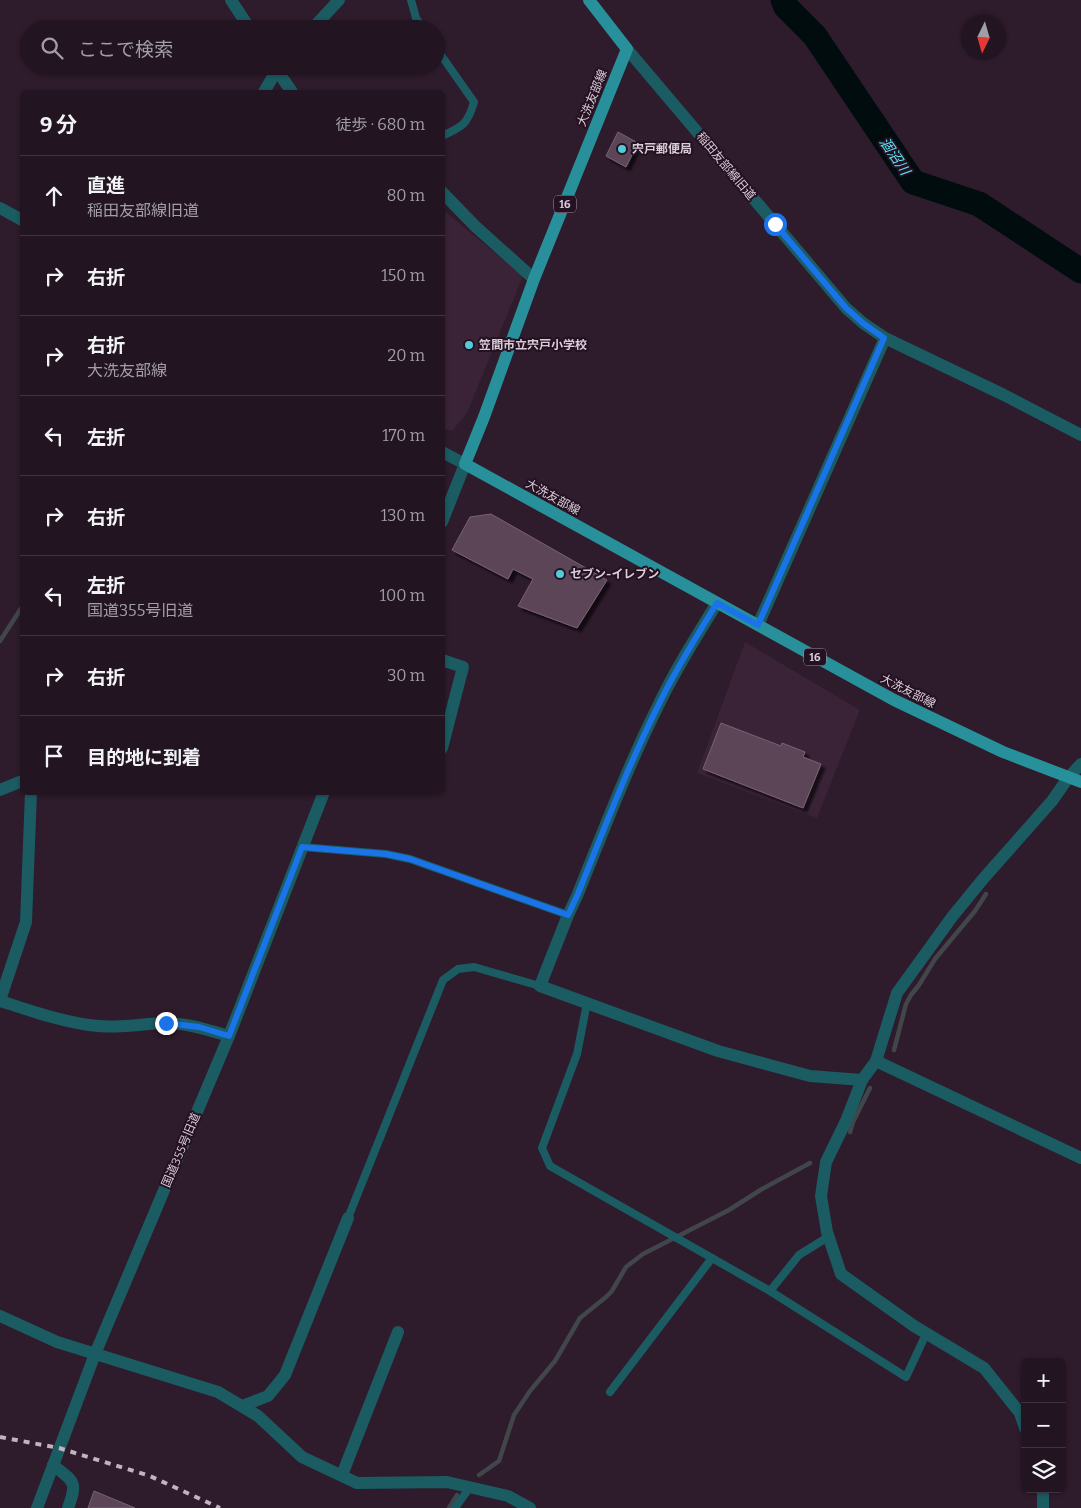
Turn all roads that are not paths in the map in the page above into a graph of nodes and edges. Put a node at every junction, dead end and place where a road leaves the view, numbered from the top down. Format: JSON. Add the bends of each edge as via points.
{"nodes":[{"id":1,"x":231,"y":0,"type":"edge"},
{"id":2,"x":339,"y":0,"type":"edge"},
{"id":3,"x":411,"y":0,"type":"edge"},
{"id":4,"x":589,"y":0,"type":"edge"},
{"id":5,"x":244,"y":20,"type":"edge"},
{"id":6,"x":320,"y":20,"type":"edge"},
{"id":7,"x":417,"y":20,"type":"edge"},
{"id":8,"x":627,"y":49,"type":"junction"},
{"id":9,"x":445,"y":61,"type":"edge"},
{"id":10,"x":272,"y":75,"type":"edge"},
{"id":11,"x":281,"y":75,"type":"edge"},
{"id":12,"x":265,"y":90,"type":"edge"},
{"id":13,"x":291,"y":90,"type":"edge"},
{"id":14,"x":445,"y":135,"type":"edge"},
{"id":15,"x":445,"y":195,"type":"edge"},
{"id":16,"x":0,"y":208,"type":"edge"},
{"id":17,"x":20,"y":219,"type":"edge"},
{"id":18,"x":534,"y":279,"type":"junction"},
{"id":19,"x":884,"y":338,"type":"junction"},
{"id":20,"x":1081,"y":435,"type":"edge"},
{"id":21,"x":445,"y":454,"type":"edge"},
{"id":22,"x":465,"y":464,"type":"junction"},
{"id":23,"x":445,"y":514,"type":"edge"},
{"id":24,"x":717,"y":603,"type":"junction"},
{"id":25,"x":758,"y":625,"type":"junction"},
{"id":26,"x":445,"y":661,"type":"edge"},
{"id":27,"x":445,"y":736,"type":"edge"},
{"id":28,"x":1081,"y":764,"type":"edge"},
{"id":29,"x":1068,"y":778,"type":"junction"},
{"id":30,"x":20,"y":782,"type":"edge"},
{"id":31,"x":1081,"y":782,"type":"edge"},
{"id":32,"x":0,"y":790,"type":"edge"},
{"id":33,"x":31,"y":795,"type":"edge"},
{"id":34,"x":323,"y":795,"type":"edge"},
{"id":35,"x":302,"y":847,"type":"junction"},
{"id":36,"x":568,"y":915,"type":"junction"},
{"id":37,"x":540,"y":986,"type":"junction"},
{"id":38,"x":0,"y":1000,"type":"edge"},
{"id":39,"x":587,"y":1003,"type":"junction"},
{"id":40,"x":229,"y":1036,"type":"junction"},
{"id":41,"x":876,"y":1061,"type":"junction"},
{"id":42,"x":862,"y":1080,"type":"junction"},
{"id":43,"x":1081,"y":1158,"type":"edge"},
{"id":44,"x":348,"y":1218,"type":"joint"},
{"id":45,"x":828,"y":1237,"type":"junction"},
{"id":46,"x":712,"y":1258,"type":"junction"},
{"id":47,"x":770,"y":1291,"type":"junction"},
{"id":48,"x":0,"y":1316,"type":"edge"},
{"id":49,"x":398,"y":1332,"type":"dead end"},
{"id":50,"x":926,"y":1334,"type":"junction"},
{"id":51,"x":95,"y":1354,"type":"junction"},
{"id":52,"x":610,"y":1392,"type":"dead end"},
{"id":53,"x":242,"y":1406,"type":"junction"},
{"id":54,"x":1021,"y":1416,"type":"edge"},
{"id":55,"x":53,"y":1465,"type":"junction"},
{"id":56,"x":342,"y":1475,"type":"junction"},
{"id":57,"x":470,"y":1487,"type":"junction"},
{"id":58,"x":1043,"y":1493,"type":"edge"},
{"id":59,"x":37,"y":1508,"type":"edge"},
{"id":60,"x":68,"y":1508,"type":"edge"},
{"id":61,"x":455,"y":1508,"type":"edge"},
{"id":62,"x":530,"y":1508,"type":"edge"},
{"id":63,"x":1043,"y":1508,"type":"edge"}],
"edges":[{"from":1,"to":5,"type":"street"},
{"from":2,"to":6,"type":"street"},
{"from":3,"to":7,"type":"lane"},
{"from":4,"to":8,"type":"main road"},
{"from":8,"to":18,"type":"main road","name":"大洗友部線","number":"16"},
{"from":8,"to":19,"type":"street","name":"稲田友部線旧道","via":[[846,308]]},
{"from":9,"to":14,"type":"lane","via":[[474,102],[471,113],[460,128]]},
{"from":10,"to":12,"type":"street"},
{"from":11,"to":13,"type":"street"},
{"from":15,"to":18,"type":"street"},
{"from":16,"to":17,"type":"street"},
{"from":18,"to":22,"type":"main road","name":"大洗友部線","number":"16"},
{"from":19,"to":20,"type":"street","name":"稲田友部線旧道"},
{"from":19,"to":25,"type":"street"},
{"from":21,"to":22,"type":"street"},
{"from":22,"to":23,"type":"street"},
{"from":22,"to":24,"type":"main road","name":"大洗友部線","number":"16"},
{"from":24,"to":25,"type":"main road","name":"大洗友部線","number":"16"},
{"from":24,"to":36,"type":"street","via":[[658,704]]},
{"from":25,"to":29,"type":"main road","name":"大洗友部線","number":"16","via":[[958,732]]},
{"from":26,"to":27,"type":"street","via":[[463,666]]},
{"from":28,"to":29,"type":"street"},
{"from":29,"to":31,"type":"main road","name":"大洗友部線","number":"16"},
{"from":29,"to":41,"type":"street","via":[[952,917],[897,993]]},
{"from":30,"to":32,"type":"street"},
{"from":33,"to":38,"type":"street","via":[[26,922]]},
{"from":34,"to":35,"type":"street","name":"国道355号旧道"},
{"from":35,"to":36,"type":"lane","via":[[410,859]]},
{"from":35,"to":40,"type":"street","name":"国道355号旧道"},
{"from":36,"to":37,"type":"street"},
{"from":37,"to":39,"type":"street"},
{"from":37,"to":44,"type":"lane","via":[[474,967],[458,969],[443,980]]},
{"from":38,"to":40,"type":"street","via":[[33,1012],[89,1025],[124,1027],[166,1023],[199,1027]]},
{"from":39,"to":42,"type":"street","via":[[718,1051],[810,1076]]},
{"from":39,"to":46,"type":"lane","via":[[577,1054],[542,1148],[550,1166]]},
{"from":40,"to":51,"type":"street","name":"国道355号旧道"},
{"from":41,"to":42,"type":"street"},
{"from":41,"to":43,"type":"street"},
{"from":42,"to":45,"type":"street","via":[[826,1162],[821,1196]]},
{"from":44,"to":53,"type":"street","via":[[285,1376],[268,1396]]},
{"from":45,"to":47,"type":"lane","via":[[799,1255]]},
{"from":45,"to":50,"type":"street","via":[[841,1274]]},
{"from":46,"to":47,"type":"lane"},
{"from":46,"to":52,"type":"lane"},
{"from":47,"to":50,"type":"lane","via":[[906,1377]]},
{"from":48,"to":51,"type":"street","via":[[57,1342]]},
{"from":49,"to":56,"type":"street"},
{"from":50,"to":54,"type":"street","via":[[984,1368]]},
{"from":51,"to":53,"type":"street","via":[[218,1392]]},
{"from":51,"to":55,"type":"street","name":"国道355号旧道"},
{"from":53,"to":56,"type":"street","via":[[258,1416],[302,1457]]},
{"from":55,"to":59,"type":"street","name":"国道355号旧道"},
{"from":55,"to":60,"type":"street","via":[[71,1480],[75,1490]]},
{"from":56,"to":57,"type":"street","via":[[357,1483],[448,1482]]},
{"from":57,"to":61,"type":"lane"},
{"from":57,"to":62,"type":"street","via":[[508,1496]]},
{"from":58,"to":63,"type":"street"}]}
